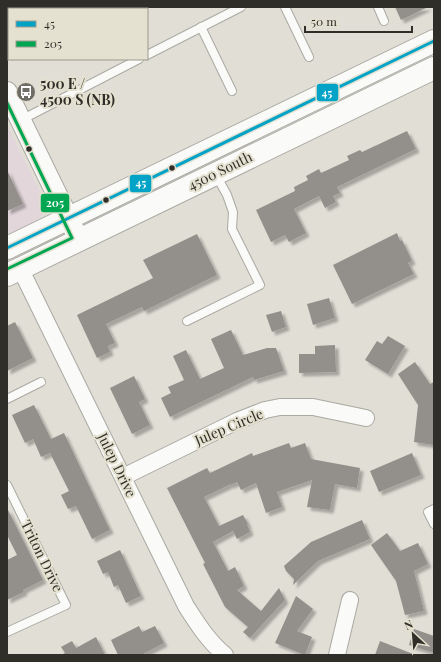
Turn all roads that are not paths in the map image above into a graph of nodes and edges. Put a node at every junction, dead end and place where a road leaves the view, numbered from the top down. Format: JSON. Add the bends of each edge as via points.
{"nodes":[{"id":1,"x":241,"y":7,"type":"edge"},
{"id":2,"x":285,"y":7,"type":"edge"},
{"id":3,"x":378,"y":7,"type":"edge"},
{"id":4,"x":384,"y":21,"type":"dead end"},
{"id":5,"x":201,"y":27,"type":"junction"},
{"id":6,"x":434,"y":41,"type":"edge"},
{"id":7,"x":148,"y":54,"type":"edge"},
{"id":8,"x":309,"y":57,"type":"dead end"},
{"id":9,"x":137,"y":60,"type":"edge"},
{"id":10,"x":434,"y":68,"type":"edge"},
{"id":11,"x":232,"y":91,"type":"dead end"},
{"id":12,"x":12,"y":106,"type":"edge"},
{"id":13,"x":216,"y":174,"type":"junction"},
{"id":14,"x":68,"y":218,"type":"junction"},
{"id":15,"x":79,"y":240,"type":"junction"},
{"id":16,"x":7,"y":248,"type":"edge"},
{"id":17,"x":14,"y":272,"type":"edge"},
{"id":18,"x":187,"y":322,"type":"dead end"},
{"id":19,"x":41,"y":382,"type":"dead end"},
{"id":20,"x":7,"y":399,"type":"edge"},
{"id":21,"x":366,"y":418,"type":"dead end"},
{"id":22,"x":123,"y":477,"type":"junction"},
{"id":23,"x":7,"y":485,"type":"edge"},
{"id":24,"x":434,"y":509,"type":"edge"},
{"id":25,"x":434,"y":524,"type":"edge"},
{"id":26,"x":350,"y":600,"type":"dead end"},
{"id":27,"x":7,"y":632,"type":"edge"},
{"id":28,"x":216,"y":653,"type":"edge"},
{"id":29,"x":337,"y":655,"type":"edge"}],
"edges":[{"from":1,"to":5,"type":"lane"},
{"from":2,"to":8,"type":"lane"},
{"from":3,"to":4,"type":"lane"},
{"from":5,"to":7,"type":"lane"},
{"from":5,"to":11,"type":"lane"},
{"from":6,"to":14,"type":"main road","name":"4500 South"},
{"from":9,"to":12,"type":"lane"},
{"from":10,"to":13,"type":"main road","name":"4500 South"},
{"from":12,"to":14,"type":"street"},
{"from":13,"to":15,"type":"main road","name":"4500 South"},
{"from":13,"to":18,"type":"lane","via":[[233,212],[232,229],[260,286]]},
{"from":14,"to":15,"type":"street"},
{"from":14,"to":16,"type":"main road","name":"4500 South"},
{"from":15,"to":17,"type":"main road","name":"4500 South"},
{"from":17,"to":22,"type":"street","name":"Julep Drive"},
{"from":19,"to":20,"type":"lane"},
{"from":21,"to":22,"type":"street","name":"Julep Circle","via":[[314,407],[265,410]]},
{"from":22,"to":28,"type":"street","name":"Julep Drive","via":[[186,606]]},
{"from":23,"to":27,"type":"lane","name":"Triton Drive","via":[[66,605]]},
{"from":24,"to":25,"type":"lane","via":[[428,512]]},
{"from":26,"to":29,"type":"street"}]}
